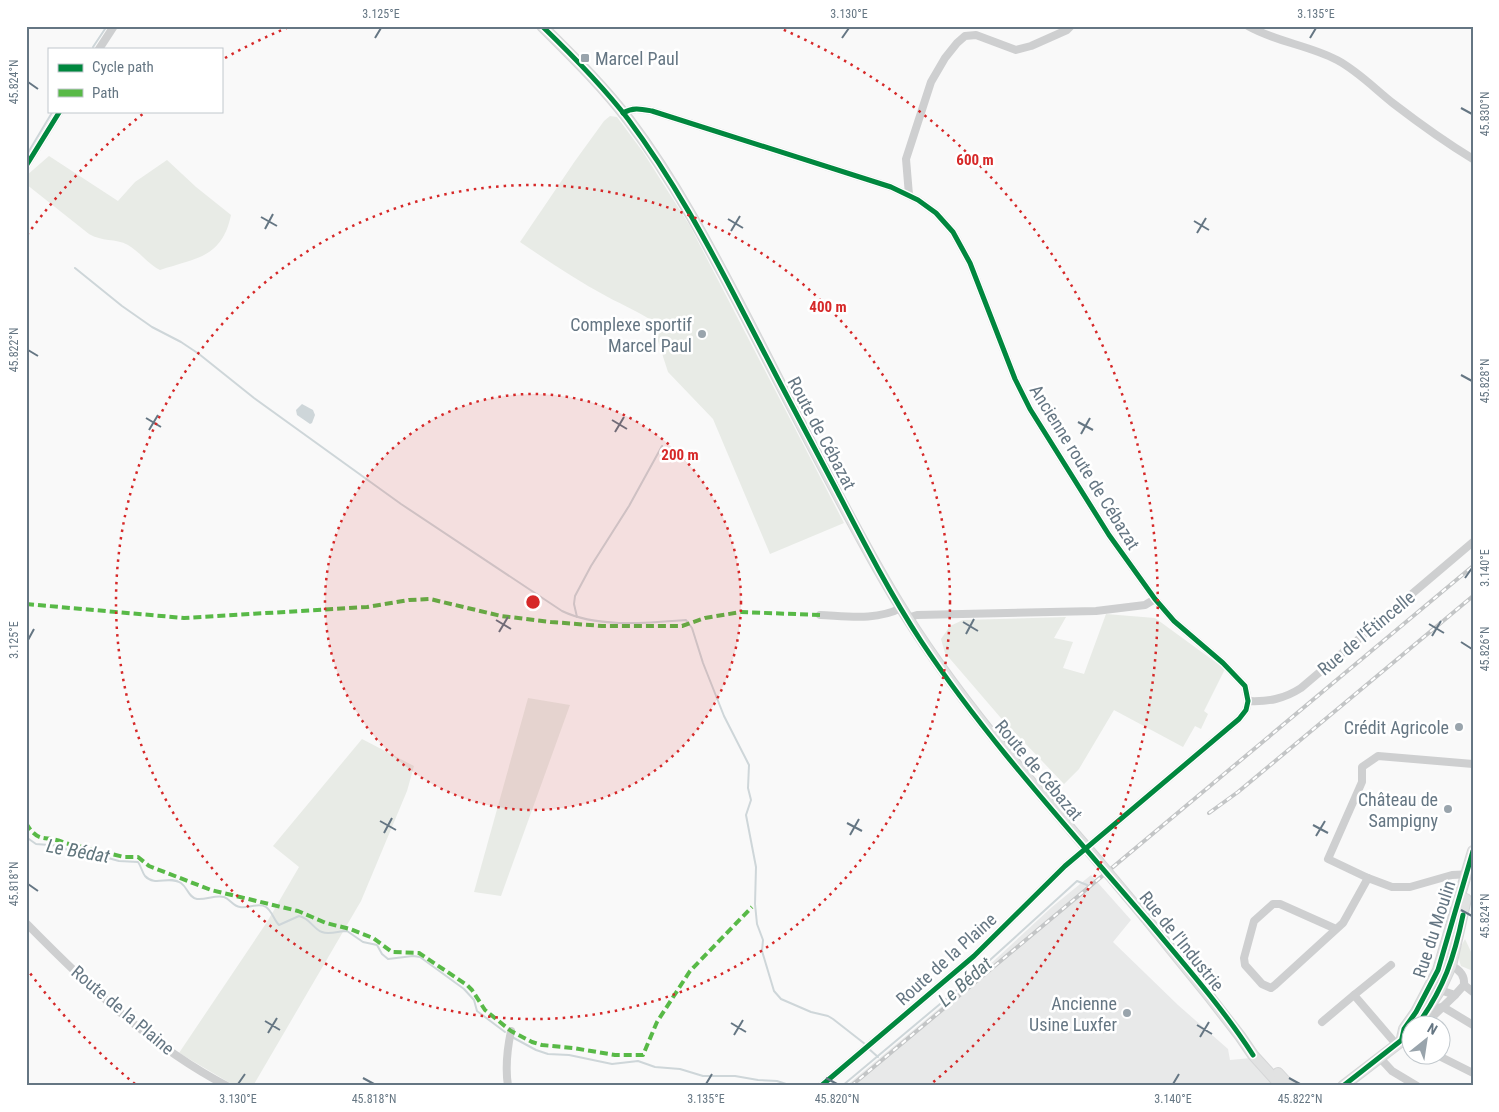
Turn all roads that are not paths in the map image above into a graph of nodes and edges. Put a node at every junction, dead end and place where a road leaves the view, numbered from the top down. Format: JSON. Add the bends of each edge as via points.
{"nodes":[{"id":1,"x":114,"y":26,"type":"edge"},
{"id":2,"x":542,"y":26,"type":"edge"},
{"id":3,"x":1071,"y":26,"type":"edge"},
{"id":4,"x":1248,"y":26,"type":"edge"},
{"id":5,"x":100,"y":48,"type":"edge"},
{"id":6,"x":59,"y":112,"type":"edge"},
{"id":7,"x":623,"y":113,"type":"junction"},
{"id":8,"x":1473,"y":159,"type":"edge"},
{"id":9,"x":26,"y":166,"type":"edge"},
{"id":10,"x":909,"y":195,"type":"junction"},
{"id":11,"x":1473,"y":542,"type":"edge"},
{"id":12,"x":1155,"y":599,"type":"junction"},
{"id":13,"x":901,"y":608,"type":"junction"},
{"id":14,"x":820,"y":615,"type":"dead end"},
{"id":15,"x":907,"y":618,"type":"junction"},
{"id":16,"x":1248,"y":702,"type":"junction"},
{"id":17,"x":1473,"y":764,"type":"edge"},
{"id":18,"x":1086,"y":848,"type":"junction"},
{"id":19,"x":1473,"y":851,"type":"edge"},
{"id":20,"x":1471,"y":875,"type":"edge"},
{"id":21,"x":1368,"y":878,"type":"junction"},
{"id":22,"x":26,"y":923,"type":"edge"},
{"id":23,"x":1336,"y":930,"type":"junction"},
{"id":24,"x":1390,"y":965,"type":"dead end"},
{"id":25,"x":1450,"y":966,"type":"junction"},
{"id":26,"x":1438,"y":970,"type":"junction"},
{"id":27,"x":1433,"y":981,"type":"junction"},
{"id":28,"x":1467,"y":982,"type":"edge"},
{"id":29,"x":1440,"y":990,"type":"junction"},
{"id":30,"x":1473,"y":992,"type":"edge"},
{"id":31,"x":1354,"y":995,"type":"junction"},
{"id":32,"x":1455,"y":995,"type":"junction"},
{"id":33,"x":1443,"y":1007,"type":"junction"},
{"id":34,"x":1430,"y":1009,"type":"junction"},
{"id":35,"x":1415,"y":1014,"type":"edge"},
{"id":36,"x":1426,"y":1014,"type":"edge"},
{"id":37,"x":1435,"y":1014,"type":"edge"},
{"id":38,"x":1322,"y":1022,"type":"dead end"},
{"id":39,"x":1473,"y":1025,"type":"edge"},
{"id":40,"x":511,"y":1031,"type":"dead end"},
{"id":41,"x":1240,"y":1036,"type":"junction"},
{"id":42,"x":1402,"y":1041,"type":"edge"},
{"id":43,"x":1402,"y":1043,"type":"edge"},
{"id":44,"x":1380,"y":1058,"type":"junction"},
{"id":45,"x":1452,"y":1062,"type":"edge"},
{"id":46,"x":1473,"y":1073,"type":"edge"},
{"id":47,"x":227,"y":1086,"type":"edge"},
{"id":48,"x":508,"y":1086,"type":"edge"},
{"id":49,"x":820,"y":1086,"type":"edge"},
{"id":50,"x":1281,"y":1086,"type":"edge"},
{"id":51,"x":1290,"y":1086,"type":"edge"},
{"id":52,"x":1343,"y":1086,"type":"edge"},
{"id":53,"x":1416,"y":1086,"type":"edge"}],
"edges":[{"from":1,"to":5,"type":"street"},
{"from":2,"to":7,"type":"main road","name":"Route de Cébazat"},
{"from":3,"to":10,"type":"street","via":[[1016,50],[976,35],[965,36],[957,43],[931,82],[906,159]]},
{"from":4,"to":8,"type":"street","via":[[1337,60],[1429,131]]},
{"from":6,"to":9,"type":"street"},
{"from":7,"to":10,"type":"street","name":"Ancienne route de Cébazat","via":[[640,108],[652,111],[804,158]]},
{"from":7,"to":13,"type":"main road","name":"Route de Cébazat","via":[[660,164],[692,217]]},
{"from":10,"to":12,"type":"street","name":"Ancienne route de Cébazat","via":[[936,213],[954,232],[1030,409],[1109,535]]},
{"from":11,"to":16,"type":"street","name":"Rue de l'Étincelle","via":[[1301,688],[1277,700]]},
{"from":12,"to":15,"type":"street","via":[[1145,605],[1096,610],[917,615]]},
{"from":12,"to":16,"type":"street","via":[[1245,686]]},
{"from":13,"to":14,"type":"street","via":[[877,616]]},
{"from":13,"to":15,"type":"main road","name":"Route de Cébazat"},
{"from":15,"to":18,"type":"main road","name":"Route de Cébazat","via":[[968,706]]},
{"from":16,"to":18,"type":"street","via":[[1239,719]]},
{"from":17,"to":21,"type":"street","via":[[1378,756],[1362,767],[1362,782],[1328,859]]},
{"from":18,"to":41,"type":"main road","name":"Rue de l'Industrie","bridge":true},
{"from":18,"to":49,"type":"street","name":"Route de la Plaine","via":[[974,956]]},
{"from":19,"to":20,"type":"main road","name":"Rue du Moulin"},
{"from":20,"to":21,"type":"street","via":[[1452,875],[1410,887],[1392,887]]},
{"from":20,"to":25,"type":"main road","name":"Rue du Moulin"},
{"from":20,"to":26,"type":"main road","name":"Rue du Moulin"},
{"from":21,"to":23,"type":"street","via":[[1344,922]]},
{"from":22,"to":47,"type":"street","name":"Route de la Plaine","via":[[139,1028]]},
{"from":23,"to":23,"type":"street","via":[[1270,988],[1245,965],[1254,921],[1272,904],[1280,904]]},
{"from":24,"to":31,"type":"street"},
{"from":25,"to":26,"type":"street"},
{"from":25,"to":28,"type":"street","via":[[1458,970]]},
{"from":25,"to":29,"type":"main road","name":"Rue du Moulin"},
{"from":26,"to":27,"type":"main road","name":"Rue du Moulin"},
{"from":27,"to":29,"type":"street"},
{"from":27,"to":35,"type":"main road","name":"Rue du Moulin"},
{"from":28,"to":30,"type":"street"},
{"from":28,"to":32,"type":"street"},
{"from":29,"to":32,"type":"street"},
{"from":29,"to":34,"type":"main road","name":"Rue du Moulin"},
{"from":31,"to":38,"type":"street"},
{"from":31,"to":42,"type":"street"},
{"from":32,"to":33,"type":"street"},
{"from":33,"to":34,"type":"street"},
{"from":33,"to":37,"type":"street"},
{"from":33,"to":39,"type":"street"},
{"from":34,"to":36,"type":"main road","name":"Rue du Moulin"},
{"from":40,"to":48,"type":"street","via":[[506,1059]]},
{"from":41,"to":50,"type":"main road","name":"Rue de l'Industrie"},
{"from":41,"to":51,"type":"main road","name":"Rue de l'Industrie"},
{"from":43,"to":44,"type":"main road","name":"Rue du Moulin"},
{"from":44,"to":52,"type":"main road","name":"Rue du Moulin"},
{"from":44,"to":53,"type":"street","via":[[1392,1071]]},
{"from":45,"to":46,"type":"street"}]}
